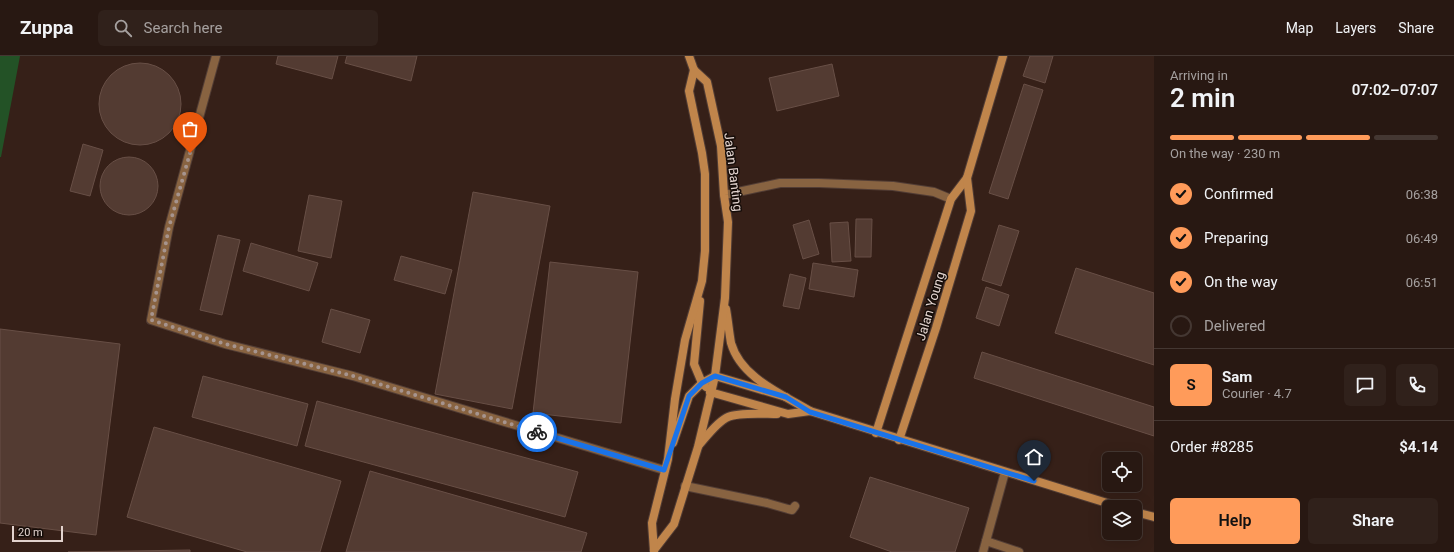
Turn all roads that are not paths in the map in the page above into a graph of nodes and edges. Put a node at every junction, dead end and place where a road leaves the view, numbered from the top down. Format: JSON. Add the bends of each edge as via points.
{"nodes":[{"id":1,"x":216,"y":56,"type":"edge"},
{"id":2,"x":689,"y":56,"type":"edge"},
{"id":3,"x":1003,"y":56,"type":"edge"},
{"id":4,"x":694,"y":70,"type":"junction"},
{"id":5,"x":967,"y":178,"type":"junction"},
{"id":6,"x":724,"y":195,"type":"junction"},
{"id":7,"x":951,"y":198,"type":"junction"},
{"id":8,"x":702,"y":281,"type":"junction"},
{"id":9,"x":725,"y":298,"type":"junction"},
{"id":10,"x":715,"y":376,"type":"junction"},
{"id":11,"x":702,"y":383,"type":"junction"},
{"id":12,"x":710,"y":392,"type":"junction"},
{"id":13,"x":786,"y":397,"type":"junction"},
{"id":14,"x":810,"y":412,"type":"junction"},
{"id":15,"x":788,"y":414,"type":"junction"},
{"id":16,"x":876,"y":433,"type":"junction"},
{"id":17,"x":899,"y":440,"type":"junction"},
{"id":18,"x":698,"y":446,"type":"junction"},
{"id":19,"x":668,"y":459,"type":"junction"},
{"id":20,"x":664,"y":470,"type":"junction"},
{"id":21,"x":1005,"y":472,"type":"junction"},
{"id":22,"x":685,"y":486,"type":"junction"},
{"id":23,"x":1102,"y":502,"type":"edge"},
{"id":24,"x":795,"y":506,"type":"dead end"},
{"id":25,"x":1142,"y":514,"type":"edge"},
{"id":26,"x":1154,"y":518,"type":"edge"},
{"id":27,"x":986,"y":541,"type":"junction"},
{"id":28,"x":654,"y":551,"type":"edge"},
{"id":29,"x":983,"y":552,"type":"edge"},
{"id":30,"x":1019,"y":552,"type":"edge"}],
"edges":[{"from":1,"to":20,"type":"street","via":[[169,227],[151,320],[225,344],[353,376]]},
{"from":2,"to":4,"type":"main road","name":"Jalan Banting"},
{"from":3,"to":5,"type":"main road","name":"Jalan Young"},
{"from":4,"to":6,"type":"main road","name":"Jalan Banting","via":[[707,82],[721,146]]},
{"from":4,"to":8,"type":"main road","via":[[689,91],[705,174],[706,226]]},
{"from":5,"to":7,"type":"main road","name":"Jalan Young"},
{"from":5,"to":17,"type":"main road","name":"Jalan Young","via":[[971,211]]},
{"from":6,"to":7,"type":"street","via":[[780,183],[819,182],[893,186],[934,192]]},
{"from":6,"to":9,"type":"main road","name":"Jalan Banting","via":[[728,222]]},
{"from":7,"to":16,"type":"main road","name":"Jalan Young"},
{"from":8,"to":11,"type":"main road","via":[[694,364]]},
{"from":8,"to":19,"type":"main road","via":[[685,340]]},
{"from":9,"to":10,"type":"main road"},
{"from":9,"to":13,"type":"main road","via":[[732,343],[741,362],[756,378]]},
{"from":10,"to":11,"type":"main road"},
{"from":10,"to":12,"type":"main road"},
{"from":10,"to":13,"type":"main road"},
{"from":11,"to":12,"type":"main road"},
{"from":11,"to":19,"type":"main road","via":[[689,396]]},
{"from":12,"to":15,"type":"main road"},
{"from":12,"to":18,"type":"main road"},
{"from":13,"to":14,"type":"main road"},
{"from":14,"to":15,"type":"main road"},
{"from":14,"to":16,"type":"main road"},
{"from":15,"to":18,"type":"main road","via":[[746,414],[727,417]]},
{"from":16,"to":17,"type":"main road"},
{"from":17,"to":21,"type":"main road"},
{"from":18,"to":22,"type":"main road"},
{"from":19,"to":20,"type":"main road"},
{"from":20,"to":28,"type":"main road","via":[[652,523]]},
{"from":21,"to":23,"type":"main road"},
{"from":21,"to":27,"type":"street"},
{"from":22,"to":24,"type":"street","via":[[792,510]]},
{"from":22,"to":28,"type":"main road","via":[[674,524]]},
{"from":25,"to":26,"type":"main road"},
{"from":27,"to":29,"type":"street"},
{"from":27,"to":30,"type":"street"}]}
